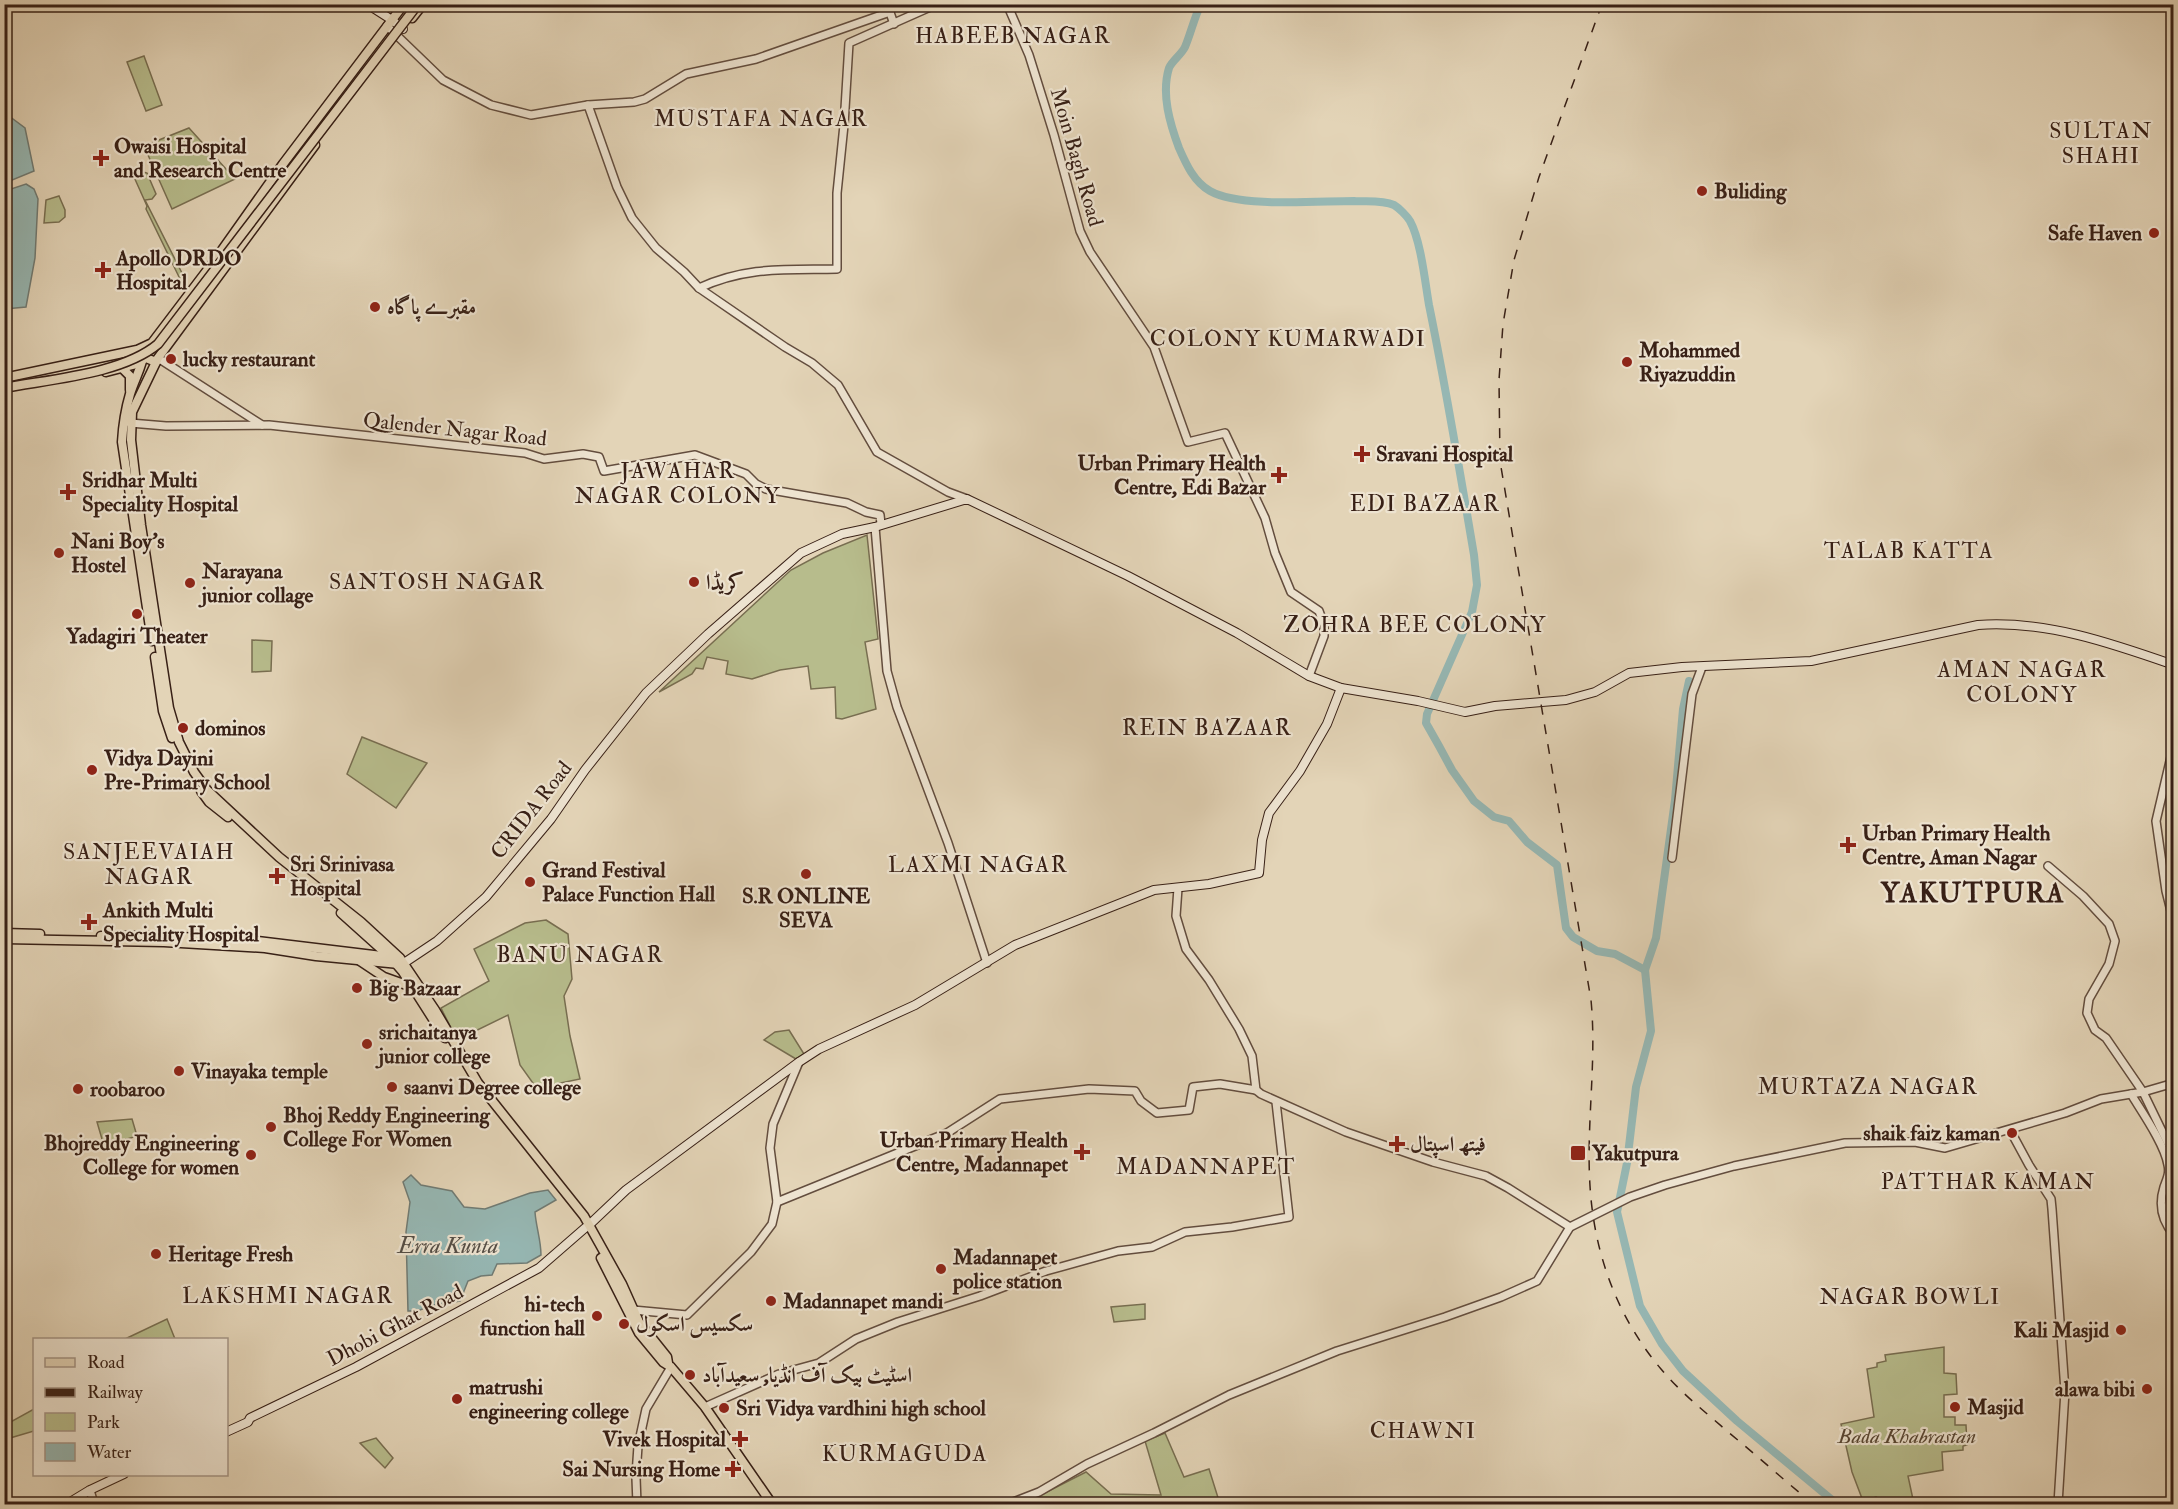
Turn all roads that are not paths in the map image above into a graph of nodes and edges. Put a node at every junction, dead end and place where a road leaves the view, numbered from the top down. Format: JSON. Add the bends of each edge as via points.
{"nodes":[{"id":1,"x":367,"y":4,"type":"edge"},
{"id":2,"x":404,"y":4,"type":"edge"},
{"id":3,"x":418,"y":4,"type":"edge"},
{"id":4,"x":423,"y":4,"type":"edge"},
{"id":5,"x":887,"y":4,"type":"edge"},
{"id":6,"x":937,"y":4,"type":"edge"},
{"id":7,"x":1007,"y":4,"type":"edge"},
{"id":8,"x":890,"y":12,"type":"junction"},
{"id":9,"x":389,"y":23,"type":"junction"},
{"id":10,"x":894,"y":24,"type":"junction"},
{"id":11,"x":400,"y":33,"type":"junction"},
{"id":12,"x":588,"y":105,"type":"junction"},
{"id":13,"x":699,"y":288,"type":"junction"},
{"id":14,"x":145,"y":347,"type":"junction"},
{"id":15,"x":144,"y":359,"type":"junction"},
{"id":16,"x":157,"y":360,"type":"junction"},
{"id":17,"x":122,"y":368,"type":"junction"},
{"id":18,"x":4,"y":378,"type":"edge"},
{"id":19,"x":4,"y":390,"type":"edge"},
{"id":20,"x":130,"y":394,"type":"junction"},
{"id":21,"x":130,"y":423,"type":"junction"},
{"id":22,"x":262,"y":425,"type":"junction"},
{"id":23,"x":967,"y":499,"type":"junction"},
{"id":24,"x":878,"y":525,"type":"junction"},
{"id":25,"x":2174,"y":665,"type":"edge"},
{"id":26,"x":1702,"y":667,"type":"junction"},
{"id":27,"x":1309,"y":676,"type":"junction"},
{"id":28,"x":1341,"y":688,"type":"junction"},
{"id":29,"x":2174,"y":744,"type":"edge"},
{"id":30,"x":1672,"y":858,"type":"dead end"},
{"id":31,"x":2048,"y":866,"type":"dead end"},
{"id":32,"x":1178,"y":888,"type":"junction"},
{"id":33,"x":2174,"y":922,"type":"edge"},
{"id":34,"x":4,"y":933,"type":"edge"},
{"id":35,"x":4,"y":939,"type":"edge"},
{"id":36,"x":265,"y":945,"type":"junction"},
{"id":37,"x":360,"y":961,"type":"junction"},
{"id":38,"x":987,"y":963,"type":"junction"},
{"id":39,"x":401,"y":964,"type":"junction"},
{"id":40,"x":412,"y":987,"type":"junction"},
{"id":41,"x":799,"y":1062,"type":"junction"},
{"id":42,"x":2174,"y":1083,"type":"edge"},
{"id":43,"x":1256,"y":1090,"type":"junction"},
{"id":44,"x":2143,"y":1092,"type":"junction"},
{"id":45,"x":2132,"y":1094,"type":"junction"},
{"id":46,"x":1276,"y":1102,"type":"junction"},
{"id":47,"x":2149,"y":1106,"type":"junction"},
{"id":48,"x":2140,"y":1109,"type":"junction"},
{"id":49,"x":501,"y":1118,"type":"junction"},
{"id":50,"x":2010,"y":1130,"type":"junction"},
{"id":51,"x":2171,"y":1155,"type":"edge"},
{"id":52,"x":2174,"y":1182,"type":"edge"},
{"id":53,"x":2167,"y":1190,"type":"junction"},
{"id":54,"x":777,"y":1202,"type":"junction"},
{"id":55,"x":2174,"y":1224,"type":"edge"},
{"id":56,"x":587,"y":1226,"type":"junction"},
{"id":57,"x":1570,"y":1227,"type":"junction"},
{"id":58,"x":2174,"y":1235,"type":"edge"},
{"id":59,"x":633,"y":1310,"type":"junction"},
{"id":60,"x":670,"y":1365,"type":"junction"},
{"id":61,"x":705,"y":1407,"type":"junction"},
{"id":62,"x":250,"y":1418,"type":"junction"},
{"id":63,"x":228,"y":1426,"type":"edge"},
{"id":64,"x":228,"y":1430,"type":"edge"},
{"id":65,"x":120,"y":1476,"type":"edge"},
{"id":66,"x":90,"y":1490,"type":"junction"},
{"id":67,"x":67,"y":1504,"type":"edge"},
{"id":68,"x":94,"y":1504,"type":"edge"},
{"id":69,"x":637,"y":1504,"type":"edge"},
{"id":70,"x":772,"y":1504,"type":"edge"},
{"id":71,"x":1008,"y":1504,"type":"edge"},
{"id":72,"x":2058,"y":1504,"type":"edge"}],
"edges":[{"from":1,"to":9,"type":"main road"},
{"from":2,"to":9,"type":"main road"},
{"from":3,"to":19,"type":"main road","bridge":true,"via":[[158,344],[117,366]]},
{"from":4,"to":11,"type":"main road"},
{"from":5,"to":8,"type":"street"},
{"from":6,"to":10,"type":"street"},
{"from":7,"to":27,"type":"street","name":"Moin Bagh Road","via":[[1029,55],[1080,231],[1090,252],[1154,347],[1188,442],[1226,433],[1265,518],[1291,592],[1319,611],[1324,636]]},
{"from":8,"to":10,"type":"street"},
{"from":8,"to":12,"type":"street","via":[[756,59],[686,74],[645,99]]},
{"from":9,"to":11,"type":"main road"},
{"from":9,"to":14,"type":"main road","via":[[157,337]]},
{"from":10,"to":13,"type":"street","via":[[849,43],[837,193],[837,269],[774,268],[742,273]]},
{"from":11,"to":12,"type":"street","via":[[444,80],[491,105],[531,115]]},
{"from":11,"to":16,"type":"main road"},
{"from":12,"to":13,"type":"street","via":[[632,218],[656,248]]},
{"from":13,"to":23,"type":"street","via":[[812,363],[838,385],[876,452]]},
{"from":14,"to":15,"type":"main road"},
{"from":14,"to":18,"type":"main road"},
{"from":15,"to":16,"type":"main road"},
{"from":15,"to":17,"type":"main road"},
{"from":15,"to":20,"type":"main road"},
{"from":16,"to":21,"type":"main road"},
{"from":16,"to":22,"type":"street","name":"Qalender Nagar Road"},
{"from":17,"to":19,"type":"main road"},
{"from":17,"to":20,"type":"main road","via":[[130,376]]},
{"from":20,"to":39,"type":"main road","via":[[122,442],[163,711],[176,750],[209,802]]},
{"from":21,"to":22,"type":"street"},
{"from":21,"to":39,"type":"main road","via":[[157,641],[169,708],[184,755],[207,790],[240,822]]},
{"from":22,"to":24,"type":"street","name":"Qalender Nagar Road","via":[[525,453],[544,459],[588,453],[599,457],[604,471],[695,455],[746,474],[766,489],[852,505],[880,515]]},
{"from":23,"to":24,"type":"main road","name":"CRIDA Road"},
{"from":23,"to":27,"type":"main road","via":[[1128,576]]},
{"from":24,"to":38,"type":"street","via":[[887,671]]},
{"from":24,"to":39,"type":"main road","name":"CRIDA Road","via":[[812,550],[643,699],[486,897]]},
{"from":25,"to":26,"type":"main road","via":[[2039,626],[2001,623],[1811,661]]},
{"from":26,"to":28,"type":"main road","via":[[1629,673],[1595,692],[1566,700],[1465,712]]},
{"from":26,"to":30,"type":"street","via":[[1692,694]]},
{"from":27,"to":28,"type":"main road"},
{"from":28,"to":32,"type":"main road","name":"Dhobi Ghat Road","via":[[1327,724],[1269,813],[1259,873]]},
{"from":29,"to":33,"type":"street","via":[[2156,821]]},
{"from":31,"to":44,"type":"street","via":[[2109,924],[2115,941],[2109,964],[2089,999],[2087,1013],[2095,1030],[2106,1038]]},
{"from":32,"to":38,"type":"main road","name":"Dhobi Ghat Road","via":[[1154,890],[1136,897],[1015,945]]},
{"from":32,"to":43,"type":"street","via":[[1176,916],[1186,949],[1239,1029],[1252,1056]]},
{"from":34,"to":36,"type":"main road","via":[[156,936]]},
{"from":35,"to":36,"type":"main road"},
{"from":36,"to":37,"type":"main road"},
{"from":36,"to":39,"type":"main road"},
{"from":37,"to":39,"type":"main road"},
{"from":37,"to":40,"type":"main road","via":[[384,977]]},
{"from":38,"to":41,"type":"main road","name":"Dhobi Ghat Road","via":[[915,1005]]},
{"from":39,"to":40,"type":"main road"},
{"from":39,"to":49,"type":"main road"},
{"from":40,"to":49,"type":"main road","via":[[465,1074]]},
{"from":41,"to":54,"type":"street","via":[[773,1124],[770,1148]]},
{"from":41,"to":56,"type":"main road","name":"Dhobi Ghat Road","via":[[626,1190]]},
{"from":42,"to":44,"type":"street"},
{"from":43,"to":46,"type":"street"},
{"from":43,"to":54,"type":"street","via":[[1220,1084],[1193,1087],[1189,1110],[1156,1113],[1135,1091],[1127,1090],[1089,1089],[1000,1099],[947,1133]]},
{"from":44,"to":45,"type":"street"},
{"from":44,"to":47,"type":"street"},
{"from":45,"to":48,"type":"street"},
{"from":45,"to":50,"type":"street","via":[[2101,1099]]},
{"from":46,"to":57,"type":"street","via":[[1384,1146],[1486,1176]]},
{"from":46,"to":61,"type":"street","via":[[1289,1217],[1185,1232],[1152,1247],[1118,1251],[1046,1271],[898,1322],[856,1339],[819,1363],[779,1374]]},
{"from":47,"to":48,"type":"street"},
{"from":47,"to":51,"type":"street"},
{"from":48,"to":51,"type":"street"},
{"from":49,"to":56,"type":"main road"},
{"from":50,"to":57,"type":"street","via":[[1945,1148],[1915,1142],[1845,1143],[1735,1166],[1630,1197]]},
{"from":50,"to":72,"type":"street","via":[[2050,1200],[2056,1239],[2065,1390]]},
{"from":51,"to":53,"type":"street"},
{"from":52,"to":53,"type":"street"},
{"from":53,"to":55,"type":"street"},
{"from":53,"to":58,"type":"street","via":[[2161,1209]]},
{"from":54,"to":59,"type":"street","via":[[772,1224],[751,1252],[687,1314]]},
{"from":56,"to":59,"type":"main road"},
{"from":56,"to":60,"type":"main road","via":[[639,1334]]},
{"from":56,"to":62,"type":"main road","name":"Dhobi Ghat Road","via":[[530,1273],[356,1367]]},
{"from":57,"to":71,"type":"street","via":[[1536,1281],[1501,1297],[1337,1351],[1229,1395]]},
{"from":59,"to":60,"type":"main road"},
{"from":60,"to":61,"type":"main road"},
{"from":60,"to":69,"type":"street","via":[[646,1409],[638,1446]]},
{"from":61,"to":70,"type":"main road"},
{"from":62,"to":63,"type":"main road"},
{"from":62,"to":64,"type":"main road","name":"Dhobi Ghat Road"},
{"from":65,"to":66,"type":"main road"},
{"from":66,"to":67,"type":"main road"},
{"from":66,"to":68,"type":"street"}]}
